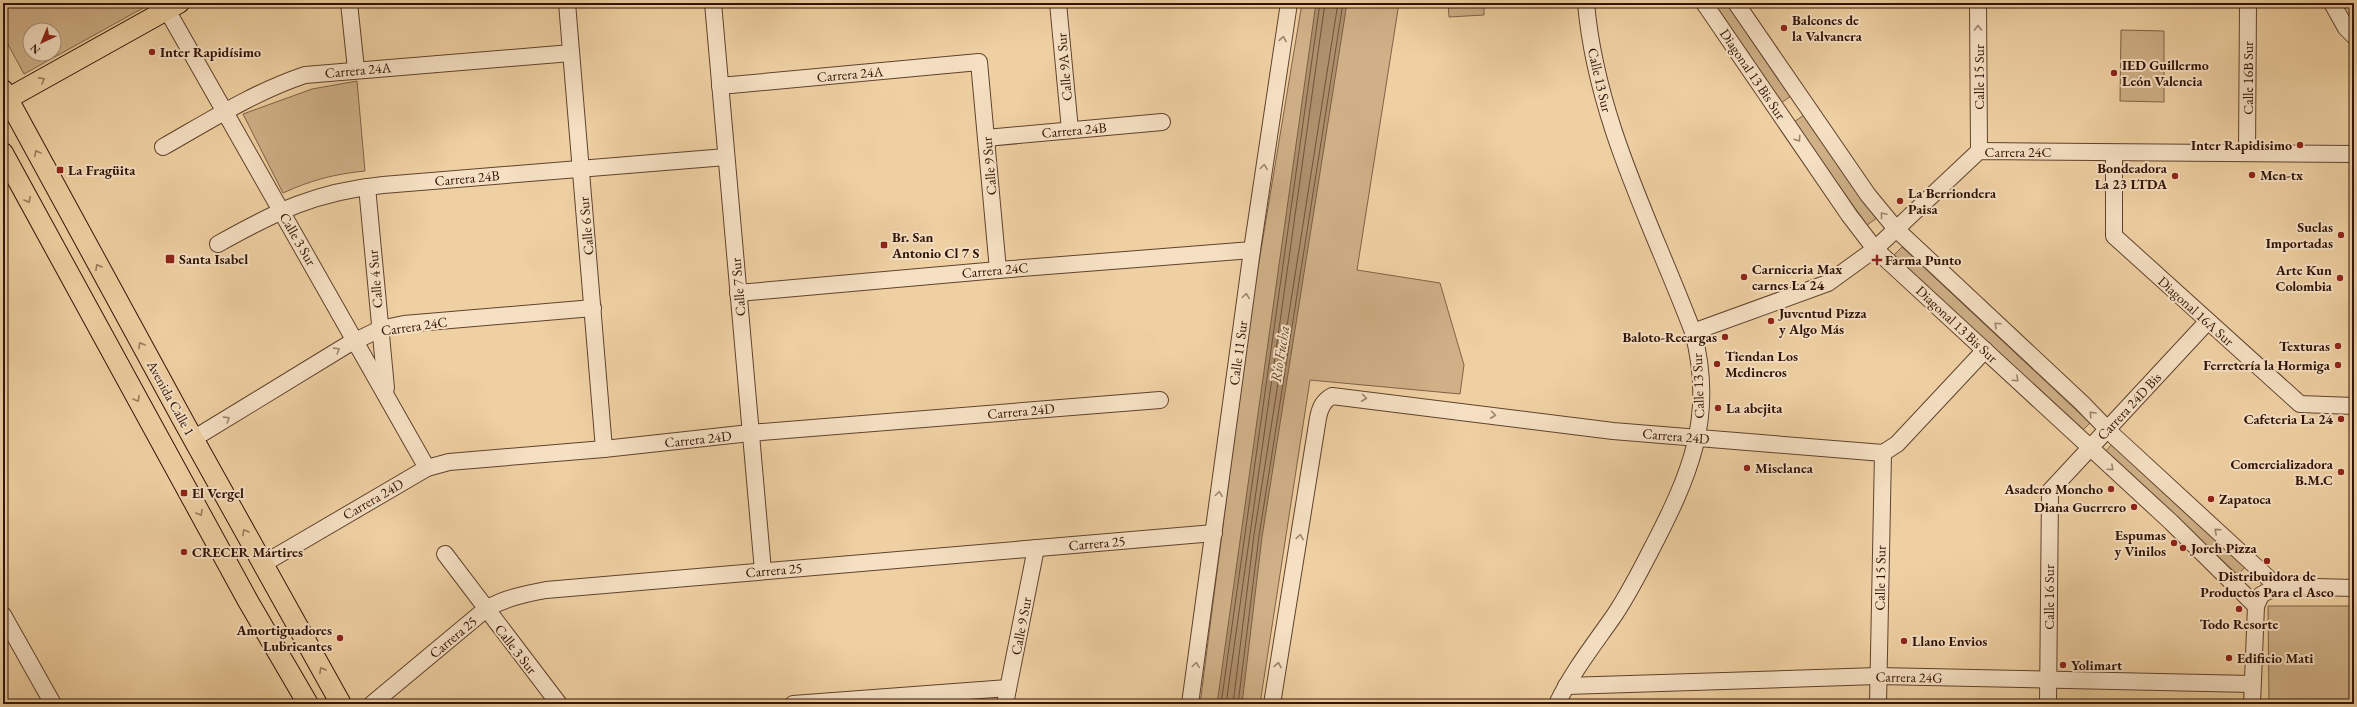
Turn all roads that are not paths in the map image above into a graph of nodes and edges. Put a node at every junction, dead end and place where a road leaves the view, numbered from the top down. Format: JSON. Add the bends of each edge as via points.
{"nodes":[{"id":1,"x":349,"y":3,"type":"edge"},
{"id":2,"x":567,"y":3,"type":"edge"},
{"id":3,"x":712,"y":3,"type":"edge"},
{"id":4,"x":1058,"y":3,"type":"edge"},
{"id":5,"x":1289,"y":3,"type":"edge"},
{"id":6,"x":1586,"y":3,"type":"edge"},
{"id":7,"x":1704,"y":3,"type":"edge"},
{"id":8,"x":1736,"y":3,"type":"edge"},
{"id":9,"x":1978,"y":3,"type":"edge"},
{"id":10,"x":2248,"y":3,"type":"edge"},
{"id":11,"x":2332,"y":3,"type":"edge"},
{"id":12,"x":173,"y":6,"type":"edge"},
{"id":13,"x":2354,"y":36,"type":"edge"},
{"id":14,"x":571,"y":53,"type":"junction"},
{"id":15,"x":980,"y":62,"type":"joint"},
{"id":16,"x":356,"y":69,"type":"junction"},
{"id":17,"x":720,"y":86,"type":"junction"},
{"id":18,"x":5,"y":94,"type":"edge"},
{"id":19,"x":1804,"y":102,"type":"junction"},
{"id":20,"x":226,"y":112,"type":"junction"},
{"id":21,"x":1783,"y":117,"type":"junction"},
{"id":22,"x":1162,"y":122,"type":"dead end"},
{"id":23,"x":1070,"y":130,"type":"junction"},
{"id":24,"x":986,"y":138,"type":"junction"},
{"id":25,"x":163,"y":147,"type":"dead end"},
{"id":26,"x":1979,"y":151,"type":"junction"},
{"id":27,"x":3,"y":153,"type":"edge"},
{"id":28,"x":2114,"y":153,"type":"junction"},
{"id":29,"x":2247,"y":153,"type":"junction"},
{"id":30,"x":2354,"y":154,"type":"edge"},
{"id":31,"x":726,"y":157,"type":"junction"},
{"id":32,"x":581,"y":169,"type":"junction"},
{"id":33,"x":367,"y":187,"type":"junction"},
{"id":34,"x":281,"y":210,"type":"junction"},
{"id":35,"x":1896,"y":229,"type":"junction"},
{"id":36,"x":218,"y":244,"type":"dead end"},
{"id":37,"x":1876,"y":249,"type":"junction"},
{"id":38,"x":1252,"y":250,"type":"junction"},
{"id":39,"x":998,"y":270,"type":"junction"},
{"id":40,"x":738,"y":293,"type":"junction"},
{"id":41,"x":592,"y":308,"type":"junction"},
{"id":42,"x":2208,"y":322,"type":"junction"},
{"id":43,"x":380,"y":329,"type":"junction"},
{"id":44,"x":1693,"y":332,"type":"junction"},
{"id":45,"x":355,"y":340,"type":"junction"},
{"id":46,"x":1985,"y":350,"type":"junction"},
{"id":47,"x":386,"y":395,"type":"junction"},
{"id":48,"x":1160,"y":400,"type":"dead end"},
{"id":49,"x":2354,"y":406,"type":"edge"},
{"id":50,"x":2108,"y":430,"type":"junction"},
{"id":51,"x":750,"y":433,"type":"junction"},
{"id":52,"x":1698,"y":438,"type":"junction"},
{"id":53,"x":193,"y":439,"type":"junction"},
{"id":54,"x":2090,"y":448,"type":"junction"},
{"id":55,"x":604,"y":449,"type":"junction"},
{"id":56,"x":1883,"y":453,"type":"junction"},
{"id":57,"x":427,"y":468,"type":"junction"},
{"id":58,"x":2050,"y":491,"type":"joint"},
{"id":59,"x":1214,"y":533,"type":"junction"},
{"id":60,"x":1036,"y":548,"type":"junction"},
{"id":61,"x":445,"y":554,"type":"dead end"},
{"id":62,"x":263,"y":564,"type":"junction"},
{"id":63,"x":762,"y":571,"type":"junction"},
{"id":64,"x":2277,"y":586,"type":"junction"},
{"id":65,"x":2354,"y":588,"type":"edge"},
{"id":66,"x":2256,"y":606,"type":"junction"},
{"id":67,"x":486,"y":609,"type":"junction"},
{"id":68,"x":3,"y":615,"type":"edge"},
{"id":69,"x":1878,"y":676,"type":"junction"},
{"id":70,"x":2048,"y":680,"type":"junction"},
{"id":71,"x":2252,"y":684,"type":"junction"},
{"id":72,"x":1566,"y":686,"type":"junction"},
{"id":73,"x":1008,"y":688,"type":"junction"},
{"id":74,"x":53,"y":704,"type":"edge"},
{"id":75,"x":308,"y":704,"type":"edge"},
{"id":76,"x":341,"y":704,"type":"edge"},
{"id":77,"x":372,"y":704,"type":"edge"},
{"id":78,"x":559,"y":704,"type":"edge"},
{"id":79,"x":793,"y":704,"type":"edge"},
{"id":80,"x":1005,"y":704,"type":"edge"},
{"id":81,"x":1190,"y":704,"type":"edge"},
{"id":82,"x":1272,"y":704,"type":"edge"},
{"id":83,"x":1557,"y":704,"type":"edge"},
{"id":84,"x":1878,"y":704,"type":"edge"},
{"id":85,"x":2048,"y":704,"type":"edge"},
{"id":86,"x":2252,"y":704,"type":"edge"}],
"edges":[{"from":1,"to":16,"type":"street"},
{"from":2,"to":14,"type":"street","name":"Calle 6 Sur"},
{"from":3,"to":17,"type":"street","name":"Calle 7 Sur"},
{"from":4,"to":23,"type":"street","name":"Calle 9A Sur"},
{"from":38,"to":5,"type":"street","name":"Calle 11 Sur","one_way":true},
{"from":6,"to":44,"type":"street","name":"Calle 13 Sur","via":[[1592,55],[1606,112]]},
{"from":7,"to":21,"type":"street","name":"Diagonal 13 Bis Sur"},
{"from":8,"to":19,"type":"street","name":"Diagonal 13 Bis Sur"},
{"from":26,"to":9,"type":"street","name":"Calle 15 Sur","one_way":true},
{"from":10,"to":29,"type":"street","name":"Calle 16B Sur"},
{"from":11,"to":13,"type":"street","via":[[2346,28]]},
{"from":18,"to":12,"type":"main road","one_way":true},
{"from":12,"to":20,"type":"street","name":"Calle 3 Sur"},
{"from":14,"to":16,"type":"street","name":"Carrera 24A"},
{"from":14,"to":32,"type":"street","name":"Calle 6 Sur"},
{"from":15,"to":17,"type":"street","name":"Carrera 24A"},
{"from":15,"to":24,"type":"street","name":"Calle 9 Sur"},
{"from":16,"to":20,"type":"street","name":"Carrera 24A","via":[[305,75],[276,85]]},
{"from":17,"to":31,"type":"street","name":"Calle 7 Sur"},
{"from":53,"to":18,"type":"main road","name":"Avenida Calle 1","one_way":true},
{"from":19,"to":21,"type":"street"},
{"from":35,"to":19,"type":"street","name":"Diagonal 13 Bis Sur","one_way":true,"via":[[1868,195]]},
{"from":20,"to":25,"type":"street","name":"Carrera 24A"},
{"from":20,"to":34,"type":"street","name":"Calle 3 Sur"},
{"from":21,"to":37,"type":"street","name":"Diagonal 13 Bis Sur","one_way":true},
{"from":22,"to":23,"type":"street","name":"Carrera 24B"},
{"from":23,"to":24,"type":"street","name":"Carrera 24B"},
{"from":24,"to":39,"type":"street","name":"Calle 9 Sur"},
{"from":26,"to":28,"type":"street","name":"Carrera 24C"},
{"from":26,"to":35,"type":"street","name":"Carrera 24C"},
{"from":27,"to":75,"type":"main road","one_way":true,"via":[[248,601]]},
{"from":28,"to":29,"type":"street","name":"Carrera 24C"},
{"from":28,"to":42,"type":"street","name":"Diagonal 16A Sur","via":[[2114,236]]},
{"from":29,"to":30,"type":"street","name":"Carrera 24C"},
{"from":31,"to":32,"type":"street","name":"Carrera 24B"},
{"from":31,"to":40,"type":"street","name":"Calle 7 Sur"},
{"from":32,"to":33,"type":"street","name":"Carrera 24B"},
{"from":32,"to":41,"type":"street","name":"Calle 6 Sur"},
{"from":33,"to":34,"type":"street","name":"Carrera 24B","via":[[309,198]]},
{"from":33,"to":43,"type":"street","name":"Calle 4 Sur"},
{"from":34,"to":36,"type":"street","name":"Carrera 24B"},
{"from":34,"to":45,"type":"street","name":"Calle 3 Sur"},
{"from":35,"to":37,"type":"street","name":"Carrera 24C"},
{"from":50,"to":35,"type":"street","name":"Diagonal 13 Bis Sur","one_way":true},
{"from":37,"to":44,"type":"street","name":"Carrera 24C","via":[[1828,283]]},
{"from":37,"to":46,"type":"street","name":"Diagonal 13 Bis Sur"},
{"from":38,"to":39,"type":"street","name":"Carrera 24C"},
{"from":59,"to":38,"type":"street","name":"Calle 11 Sur","one_way":true},
{"from":39,"to":40,"type":"street","name":"Carrera 24C"},
{"from":40,"to":51,"type":"street","name":"Calle 7 Sur"},
{"from":41,"to":43,"type":"street","name":"Carrera 24C","via":[[404,324]]},
{"from":41,"to":55,"type":"street","name":"Calle 6 Sur"},
{"from":42,"to":49,"type":"street","name":"Diagonal 16A Sur","via":[[2300,404]]},
{"from":42,"to":50,"type":"street","name":"Carrera 24D Bis"},
{"from":43,"to":45,"type":"street","name":"Carrera 24C"},
{"from":43,"to":47,"type":"street","name":"Calle 4 Sur"},
{"from":44,"to":52,"type":"street","name":"Calle 13 Sur","via":[[1700,364]]},
{"from":45,"to":47,"type":"street","name":"Calle 3 Sur"},
{"from":53,"to":45,"type":"street","name":"Carrera 24C","one_way":true},
{"from":46,"to":54,"type":"street","name":"Diagonal 13 Bis Sur","one_way":true},
{"from":46,"to":56,"type":"street","via":[[1897,444]]},
{"from":47,"to":57,"type":"street","name":"Calle 3 Sur"},
{"from":48,"to":51,"type":"street","name":"Carrera 24D"},
{"from":50,"to":54,"type":"street","name":"Carrera 24D Bis"},
{"from":64,"to":50,"type":"street","name":"Diagonal 13 Bis Sur","one_way":true},
{"from":51,"to":55,"type":"street","name":"Carrera 24D"},
{"from":51,"to":63,"type":"street","name":"Calle 7 Sur"},
{"from":52,"to":56,"type":"street","name":"Carrera 24D"},
{"from":52,"to":72,"type":"street","name":"Calle 13 Sur","via":[[1678,494],[1634,581],[1612,620]]},
{"from":82,"to":52,"type":"street","name":"Carrera 24D","one_way":true,"via":[[1318,418],[1320,407],[1326,399],[1338,395],[1613,431]]},
{"from":62,"to":53,"type":"main road","name":"Avenida Calle 1","one_way":true},
{"from":54,"to":58,"type":"street","name":"Carrera 24D Bis","via":[[2059,478]]},
{"from":54,"to":66,"type":"street","name":"Diagonal 13 Bis Sur","one_way":true,"via":[[2171,522]]},
{"from":55,"to":57,"type":"street","name":"Carrera 24D","via":[[449,462]]},
{"from":56,"to":69,"type":"street","name":"Calle 15 Sur"},
{"from":57,"to":62,"type":"street","name":"Carrera 24D"},
{"from":58,"to":70,"type":"street","name":"Calle 16 Sur"},
{"from":59,"to":60,"type":"street","name":"Carrera 25"},
{"from":81,"to":59,"type":"street","name":"Calle 11 Sur","one_way":true},
{"from":60,"to":63,"type":"street","name":"Carrera 25"},
{"from":60,"to":73,"type":"street","name":"Calle 9 Sur"},
{"from":61,"to":67,"type":"street","name":"Calle 3 Sur"},
{"from":76,"to":62,"type":"main road","name":"Avenida Calle 1","one_way":true},
{"from":63,"to":67,"type":"street","name":"Carrera 25","via":[[546,590],[504,599]]},
{"from":64,"to":65,"type":"street"},
{"from":64,"to":66,"type":"street","via":[[2261,595]]},
{"from":66,"to":71,"type":"street"},
{"from":67,"to":77,"type":"street","name":"Carrera 25"},
{"from":67,"to":78,"type":"street","name":"Calle 3 Sur"},
{"from":68,"to":74,"type":"street"},
{"from":69,"to":70,"type":"street","name":"Carrera 24G"},
{"from":69,"to":72,"type":"street","name":"Carrera 24G"},
{"from":69,"to":84,"type":"street","name":"Calle 15 Sur"},
{"from":70,"to":71,"type":"street","name":"Carrera 24G"},
{"from":70,"to":85,"type":"street","name":"Calle 16 Sur"},
{"from":71,"to":86,"type":"street"},
{"from":72,"to":83,"type":"street","name":"Calle 13 Sur"},
{"from":73,"to":79,"type":"street"},
{"from":73,"to":80,"type":"street","name":"Calle 9 Sur"}]}
